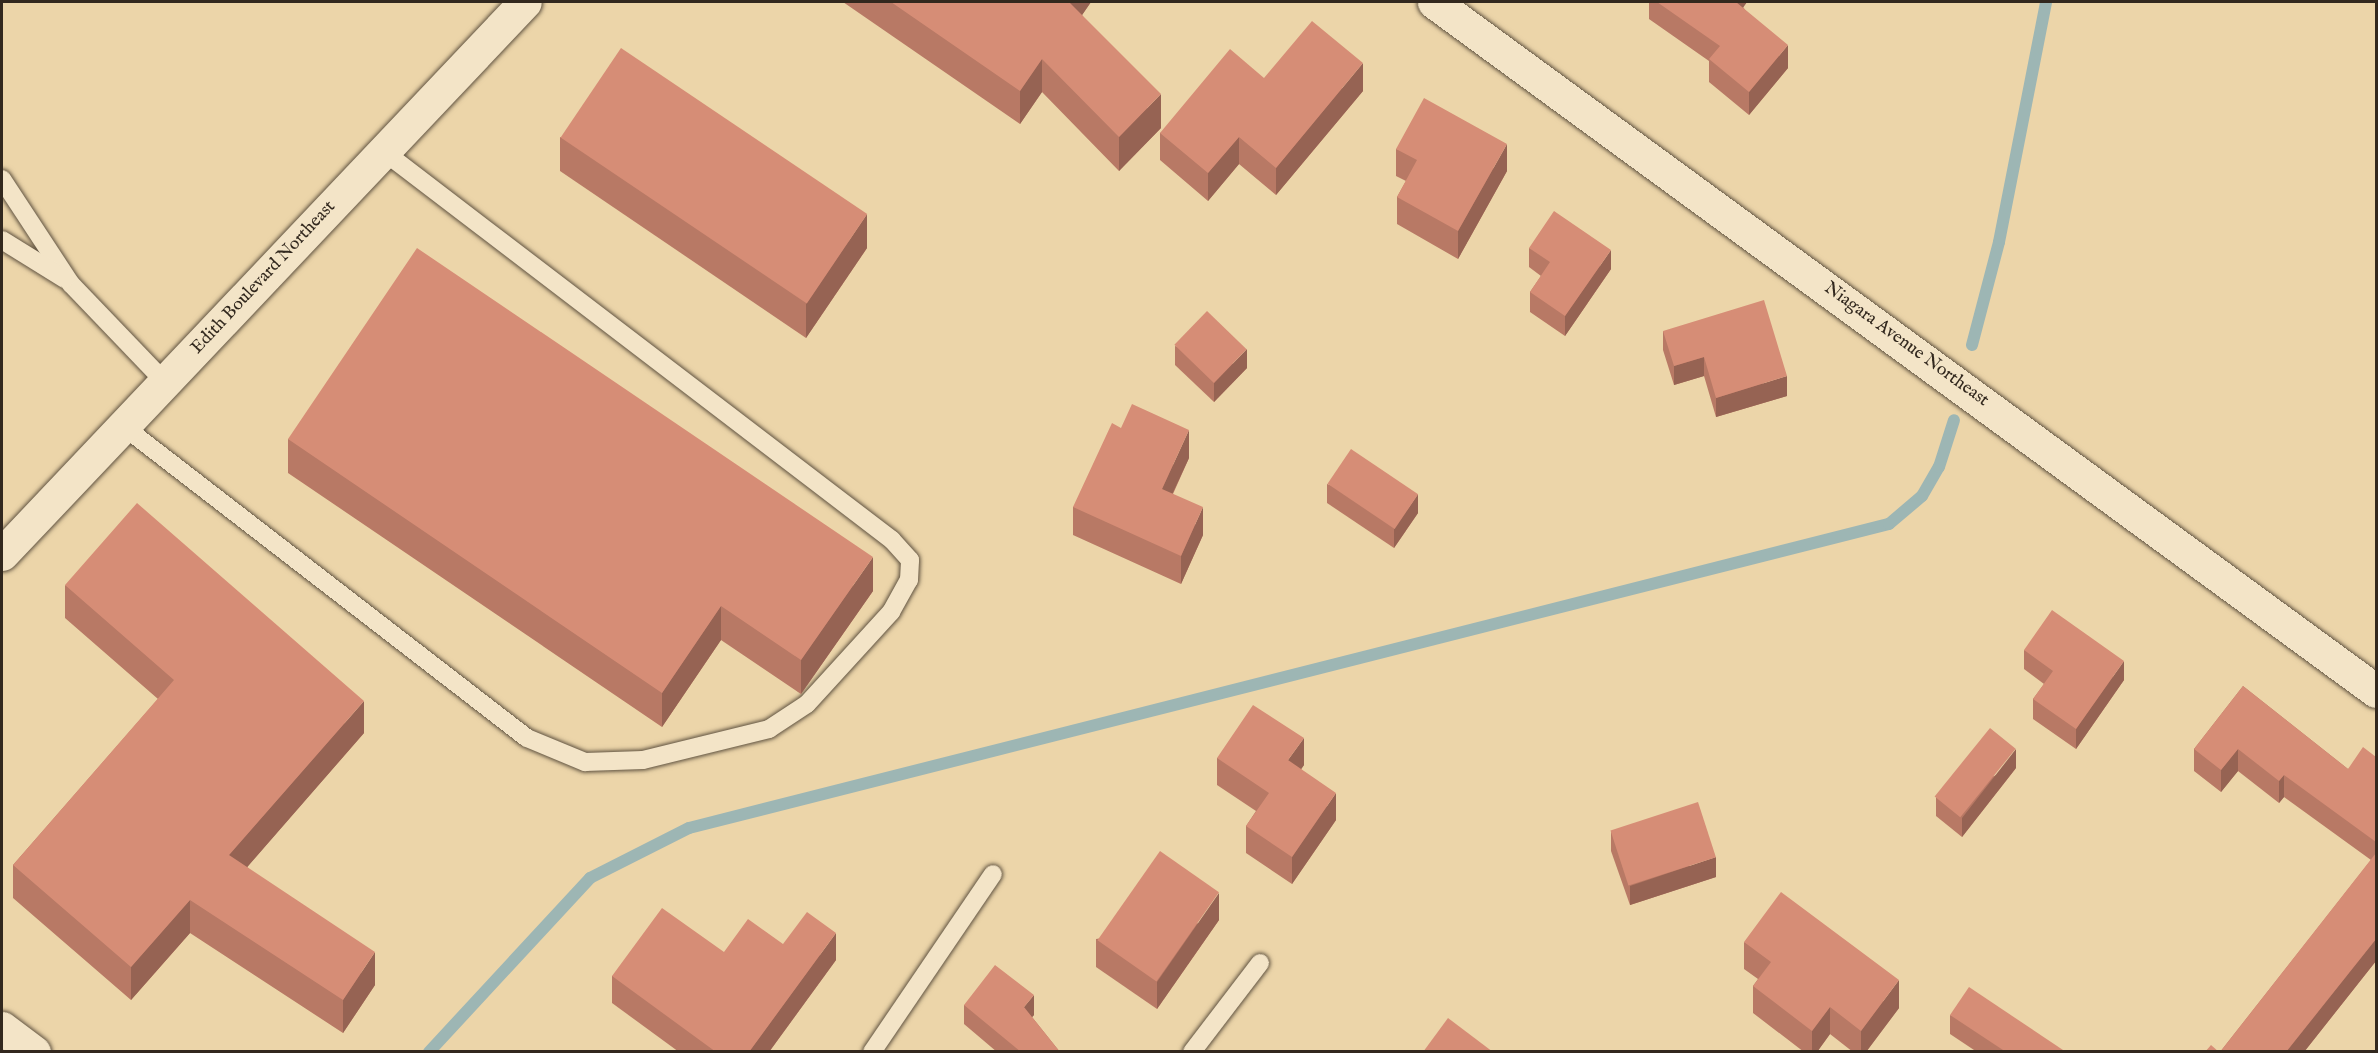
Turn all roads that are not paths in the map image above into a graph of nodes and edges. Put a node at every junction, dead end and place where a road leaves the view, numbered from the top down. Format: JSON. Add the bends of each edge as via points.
{"nodes":[{"id":1,"x":525,"y":2,"type":"edge"},
{"id":2,"x":1434,"y":2,"type":"edge"},
{"id":3,"x":383,"y":151,"type":"junction"},
{"id":4,"x":2,"y":179,"type":"edge"},
{"id":5,"x":2,"y":240,"type":"edge"},
{"id":6,"x":71,"y":284,"type":"junction"},
{"id":7,"x":165,"y":382,"type":"junction"},
{"id":8,"x":123,"y":426,"type":"junction"},
{"id":9,"x":2,"y":554,"type":"edge"},
{"id":10,"x":2376,"y":691,"type":"edge"},
{"id":11,"x":993,"y":874,"type":"dead end"},
{"id":12,"x":1260,"y":963,"type":"dead end"},
{"id":13,"x":2,"y":1029,"type":"edge"},
{"id":14,"x":34,"y":1052,"type":"edge"},
{"id":15,"x":872,"y":1052,"type":"edge"},
{"id":16,"x":1192,"y":1052,"type":"edge"}],
"edges":[{"from":1,"to":3,"type":"street","name":"Edith Boulevard Northeast"},
{"from":2,"to":10,"type":"street","name":"Niagara Avenue Northeast"},
{"from":3,"to":7,"type":"street","name":"Edith Boulevard Northeast"},
{"from":3,"to":8,"type":"lane","via":[[892,540],[910,560],[909,580],[891,612],[807,704],[769,729],[643,760],[585,762],[527,738]]},
{"from":4,"to":6,"type":"lane"},
{"from":5,"to":6,"type":"lane"},
{"from":6,"to":7,"type":"lane"},
{"from":7,"to":8,"type":"street","name":"Edith Boulevard Northeast"},
{"from":8,"to":9,"type":"street","name":"Edith Boulevard Northeast"},
{"from":11,"to":15,"type":"lane"},
{"from":12,"to":16,"type":"lane"},
{"from":13,"to":14,"type":"street"}]}
